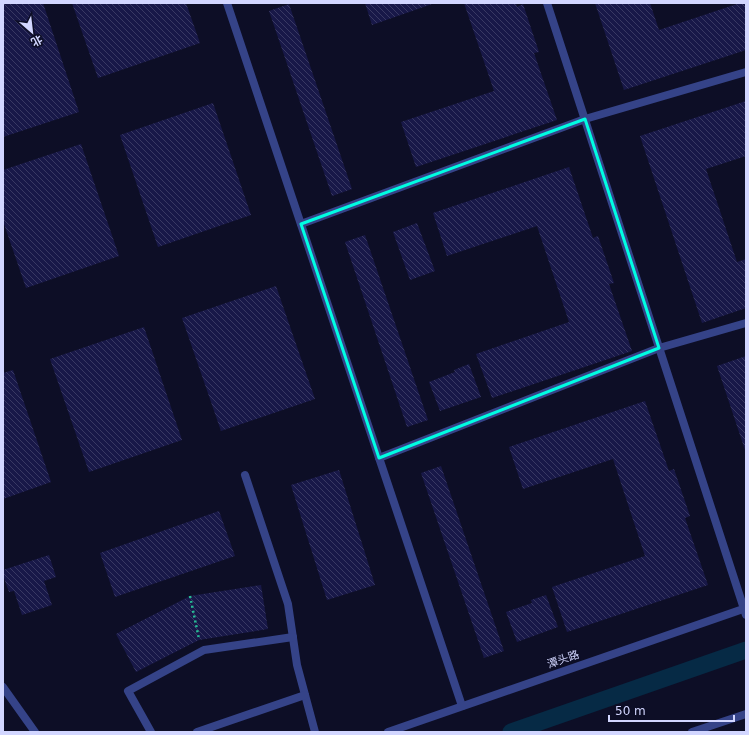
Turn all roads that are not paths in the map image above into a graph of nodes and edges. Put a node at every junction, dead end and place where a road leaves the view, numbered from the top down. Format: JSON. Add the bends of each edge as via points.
{"nodes":[{"id":1,"x":227,"y":3,"type":"edge"},
{"id":2,"x":547,"y":3,"type":"edge"},
{"id":3,"x":746,"y":72,"type":"edge"},
{"id":4,"x":585,"y":120,"type":"junction"},
{"id":5,"x":301,"y":224,"type":"junction"},
{"id":6,"x":746,"y":323,"type":"edge"},
{"id":7,"x":659,"y":348,"type":"junction"},
{"id":8,"x":379,"y":458,"type":"junction"},
{"id":9,"x":245,"y":475,"type":"dead end"},
{"id":10,"x":745,"y":610,"type":"edge"},
{"id":11,"x":293,"y":637,"type":"junction"},
{"id":12,"x":3,"y":687,"type":"edge"},
{"id":13,"x":305,"y":695,"type":"junction"},
{"id":14,"x":462,"y":706,"type":"junction"},
{"id":15,"x":746,"y":714,"type":"edge"},
{"id":16,"x":35,"y":732,"type":"edge"},
{"id":17,"x":152,"y":732,"type":"edge"},
{"id":18,"x":197,"y":732,"type":"edge"},
{"id":19,"x":315,"y":732,"type":"edge"},
{"id":20,"x":388,"y":732,"type":"edge"},
{"id":21,"x":692,"y":732,"type":"edge"}],
"edges":[{"from":1,"to":5,"type":"street"},
{"from":2,"to":4,"type":"street"},
{"from":3,"to":4,"type":"street"},
{"from":4,"to":5,"type":"street"},
{"from":4,"to":7,"type":"street"},
{"from":5,"to":8,"type":"street"},
{"from":6,"to":7,"type":"street"},
{"from":7,"to":8,"type":"street"},
{"from":7,"to":10,"type":"street"},
{"from":8,"to":14,"type":"street"},
{"from":9,"to":11,"type":"street","via":[[288,604]]},
{"from":10,"to":14,"type":"street","name":"潭头路"},
{"from":11,"to":13,"type":"street"},
{"from":11,"to":17,"type":"street","via":[[204,650],[128,692]]},
{"from":12,"to":16,"type":"street"},
{"from":13,"to":18,"type":"street"},
{"from":13,"to":19,"type":"street"},
{"from":14,"to":20,"type":"street","name":"潭头路"},
{"from":15,"to":21,"type":"street"}]}
